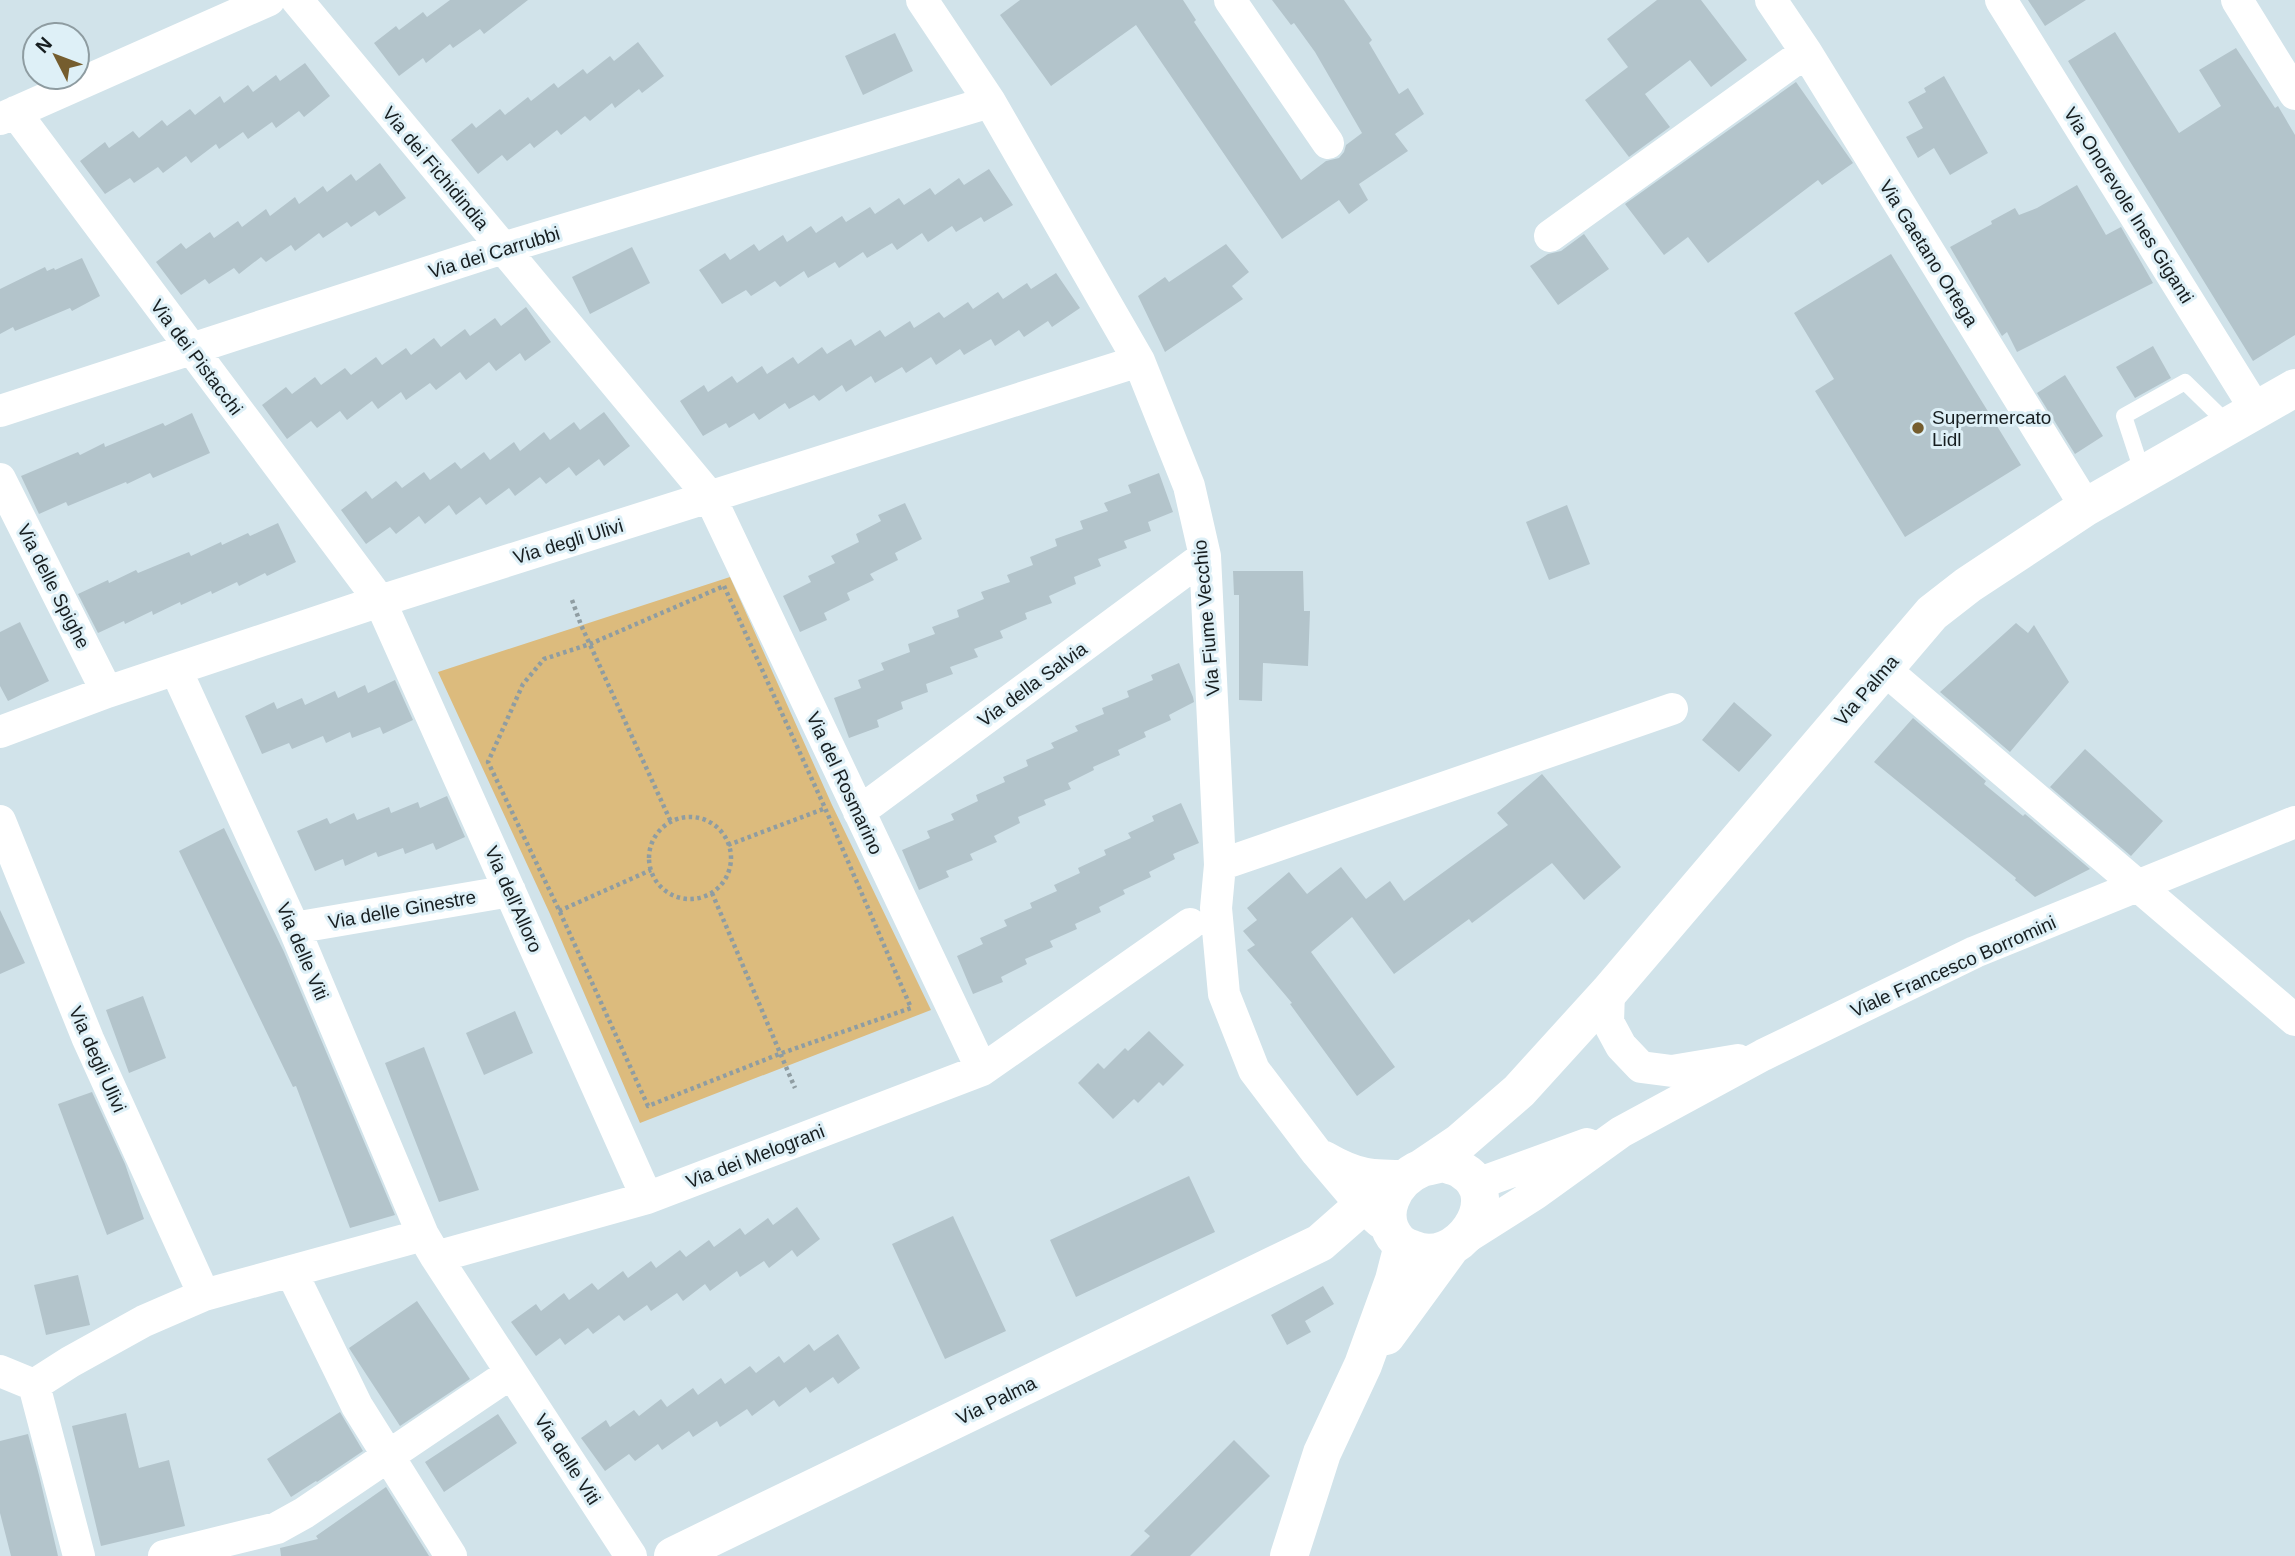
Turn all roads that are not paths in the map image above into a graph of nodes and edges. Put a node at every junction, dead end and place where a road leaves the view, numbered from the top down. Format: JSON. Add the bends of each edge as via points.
{"nodes":[{"id":1,"x":269,"y":0,"type":"edge"},
{"id":2,"x":297,"y":0,"type":"edge"},
{"id":3,"x":922,"y":0,"type":"edge"},
{"id":4,"x":1230,"y":0,"type":"edge"},
{"id":5,"x":1771,"y":0,"type":"edge"},
{"id":6,"x":2001,"y":0,"type":"edge"},
{"id":7,"x":2237,"y":0,"type":"edge"},
{"id":8,"x":1806,"y":52,"type":"junction"},
{"id":9,"x":2295,"y":94,"type":"edge"},
{"id":10,"x":990,"y":102,"type":"junction"},
{"id":11,"x":7,"y":116,"type":"edge"},
{"id":12,"x":1328,"y":143,"type":"dead end"},
{"id":13,"x":1550,"y":236,"type":"dead end"},
{"id":14,"x":503,"y":248,"type":"junction"},
{"id":15,"x":192,"y":349,"type":"junction"},
{"id":16,"x":1139,"y":361,"type":"junction"},
{"id":17,"x":2295,"y":388,"type":"edge"},
{"id":18,"x":0,"y":411,"type":"edge"},
{"id":19,"x":2243,"y":418,"type":"junction"},
{"id":20,"x":2143,"y":474,"type":"junction"},
{"id":21,"x":0,"y":479,"type":"edge"},
{"id":22,"x":710,"y":497,"type":"junction"},
{"id":23,"x":2086,"y":507,"type":"junction"},
{"id":24,"x":1205,"y":556,"type":"junction"},
{"id":25,"x":380,"y":601,"type":"junction"},
{"id":26,"x":1884,"y":669,"type":"junction"},
{"id":27,"x":176,"y":670,"type":"junction"},
{"id":28,"x":107,"y":692,"type":"junction"},
{"id":29,"x":1672,"y":709,"type":"dead end"},
{"id":30,"x":0,"y":732,"type":"edge"},
{"id":31,"x":845,"y":806,"type":"junction"},
{"id":32,"x":0,"y":821,"type":"edge"},
{"id":33,"x":2295,"y":822,"type":"edge"},
{"id":34,"x":1220,"y":865,"type":"junction"},
{"id":35,"x":2137,"y":887,"type":"junction"},
{"id":36,"x":510,"y":891,"type":"junction"},
{"id":37,"x":1190,"y":923,"type":"dead end"},
{"id":38,"x":294,"y":928,"type":"junction"},
{"id":39,"x":1609,"y":992,"type":"junction"},
{"id":40,"x":2295,"y":1020,"type":"edge"},
{"id":41,"x":1763,"y":1055,"type":"junction"},
{"id":42,"x":982,"y":1070,"type":"junction"},
{"id":43,"x":1519,"y":1091,"type":"junction"},
{"id":44,"x":1621,"y":1132,"type":"junction"},
{"id":45,"x":1317,"y":1153,"type":"junction"},
{"id":46,"x":1412,"y":1174,"type":"junction"},
{"id":47,"x":1474,"y":1181,"type":"junction"},
{"id":48,"x":647,"y":1198,"type":"junction"},
{"id":49,"x":1362,"y":1206,"type":"junction"},
{"id":50,"x":1398,"y":1241,"type":"junction"},
{"id":51,"x":1320,"y":1243,"type":"junction"},
{"id":52,"x":1454,"y":1245,"type":"junction"},
{"id":53,"x":430,"y":1246,"type":"junction"},
{"id":54,"x":291,"y":1271,"type":"junction"},
{"id":55,"x":204,"y":1295,"type":"junction"},
{"id":56,"x":1363,"y":1365,"type":"junction"},
{"id":57,"x":0,"y":1371,"type":"edge"},
{"id":58,"x":512,"y":1373,"type":"junction"},
{"id":59,"x":34,"y":1385,"type":"junction"},
{"id":60,"x":388,"y":1456,"type":"junction"},
{"id":61,"x":79,"y":1556,"type":"edge"},
{"id":62,"x":164,"y":1556,"type":"edge"},
{"id":63,"x":451,"y":1556,"type":"edge"},
{"id":64,"x":632,"y":1556,"type":"edge"},
{"id":65,"x":673,"y":1556,"type":"edge"},
{"id":66,"x":1289,"y":1556,"type":"edge"}],
"edges":[{"from":1,"to":11,"type":"street"},
{"from":2,"to":14,"type":"street","name":"Via dei Fichidindia"},
{"from":3,"to":10,"type":"street","name":"Via Fiume Vecchio"},
{"from":4,"to":12,"type":"street"},
{"from":5,"to":8,"type":"street","name":"Via Gaetano Ortega"},
{"from":6,"to":19,"type":"street","name":"Via Onorevole Ines Giganti"},
{"from":7,"to":9,"type":"street"},
{"from":8,"to":13,"type":"street"},
{"from":8,"to":23,"type":"street","name":"Via Gaetano Ortega"},
{"from":10,"to":14,"type":"street","name":"Via dei Carrubbi"},
{"from":10,"to":16,"type":"street","name":"Via Fiume Vecchio"},
{"from":11,"to":15,"type":"street","name":"Via dei Pistacchi"},
{"from":14,"to":15,"type":"street","name":"Via dei Carrubbi"},
{"from":14,"to":22,"type":"street","name":"Via dei Fichidindia"},
{"from":15,"to":18,"type":"street","name":"Via dei Carrubbi"},
{"from":15,"to":25,"type":"street","name":"Via dei Pistacchi"},
{"from":16,"to":22,"type":"street","name":"Via degli Ulivi"},
{"from":16,"to":24,"type":"street","name":"Via Fiume Vecchio","via":[[1189,486]]},
{"from":17,"to":19,"type":"main road","name":"Via Palma"},
{"from":19,"to":20,"type":"main road","name":"Via Palma"},
{"from":19,"to":20,"type":"lane","via":[[2185,382],[2124,416]]},
{"from":20,"to":23,"type":"main road","name":"Via Palma"},
{"from":21,"to":28,"type":"street","name":"Via delle Spighe"},
{"from":22,"to":25,"type":"street","name":"Via degli Ulivi"},
{"from":22,"to":31,"type":"street","name":"Via del Rosmarino"},
{"from":23,"to":26,"type":"main road","name":"Via Palma","via":[[1932,613]]},
{"from":24,"to":31,"type":"street","name":"Via della Salvia"},
{"from":24,"to":34,"type":"street","name":"Via Fiume Vecchio"},
{"from":25,"to":27,"type":"street","name":"Via degli Ulivi"},
{"from":25,"to":36,"type":"street","name":"Via dell'Alloro"},
{"from":26,"to":35,"type":"street"},
{"from":26,"to":39,"type":"main road","name":"Via Palma"},
{"from":27,"to":28,"type":"street","name":"Via degli Ulivi"},
{"from":27,"to":38,"type":"street","name":"Via delle Viti"},
{"from":28,"to":30,"type":"street","name":"Via degli Ulivi"},
{"from":29,"to":34,"type":"street"},
{"from":31,"to":42,"type":"street","name":"Via del Rosmarino"},
{"from":32,"to":55,"type":"street","name":"Via degli Ulivi","via":[[88,1039]]},
{"from":33,"to":35,"type":"street","name":"Viale Francesco Borromini"},
{"from":34,"to":45,"type":"street","name":"Via Fiume Vecchio","via":[[1216,908],[1224,994],[1255,1070]]},
{"from":35,"to":40,"type":"street"},
{"from":35,"to":41,"type":"street","name":"Viale Francesco Borromini","via":[[1975,952]]},
{"from":36,"to":38,"type":"street","name":"Via delle Ginestre"},
{"from":36,"to":48,"type":"street","name":"Via dell'Alloro"},
{"from":37,"to":42,"type":"street","name":"Via dei Melograni"},
{"from":38,"to":53,"type":"street","name":"Via delle Viti"},
{"from":39,"to":41,"type":"street","via":[[1608,1022],[1621,1046],[1641,1067],[1672,1071]]},
{"from":39,"to":43,"type":"main road","name":"Via Palma"},
{"from":41,"to":44,"type":"street","name":"Viale Francesco Borromini"},
{"from":42,"to":48,"type":"street","name":"Via dei Melograni"},
{"from":43,"to":46,"type":"main road","via":[[1459,1143]]},
{"from":43,"to":47,"type":"main road"},
{"from":44,"to":47,"type":"street"},
{"from":44,"to":52,"type":"street"},
{"from":45,"to":46,"type":"street","via":[[1349,1171],[1376,1176]]},
{"from":45,"to":49,"type":"street"},
{"from":45,"to":51,"type":"street","via":[[1329,1182],[1332,1210]]},
{"from":46,"to":47,"type":"main road","via":[[1443,1163],[1463,1170]]},
{"from":46,"to":49,"type":"main road"},
{"from":46,"to":50,"type":"main road","via":[[1386,1209],[1386,1222]]},
{"from":47,"to":52,"type":"main road","via":[[1481,1201],[1474,1223]]},
{"from":48,"to":53,"type":"street","name":"Via dei Melograni"},
{"from":49,"to":50,"type":"street"},
{"from":49,"to":51,"type":"main road"},
{"from":50,"to":51,"type":"main road","via":[[1363,1236]]},
{"from":50,"to":52,"type":"main road","via":[[1419,1253],[1440,1253]]},
{"from":50,"to":56,"type":"main road","via":[[1394,1280]]},
{"from":51,"to":65,"type":"main road","name":"Via Palma"},
{"from":52,"to":56,"type":"main road"},
{"from":53,"to":54,"type":"street","name":"Via dei Melograni"},
{"from":53,"to":58,"type":"street","name":"Via delle Viti"},
{"from":54,"to":55,"type":"street","name":"Via dei Melograni"},
{"from":54,"to":60,"type":"street","via":[[356,1406]]},
{"from":55,"to":59,"type":"street","name":"Via dei Melograni","via":[[144,1321]]},
{"from":56,"to":66,"type":"main road","via":[[1322,1453]]},
{"from":57,"to":59,"type":"street"},
{"from":58,"to":60,"type":"street"},
{"from":58,"to":64,"type":"street","name":"Via delle Viti"},
{"from":59,"to":61,"type":"street"},
{"from":60,"to":62,"type":"street","via":[[277,1528]]},
{"from":60,"to":63,"type":"street"}]}
